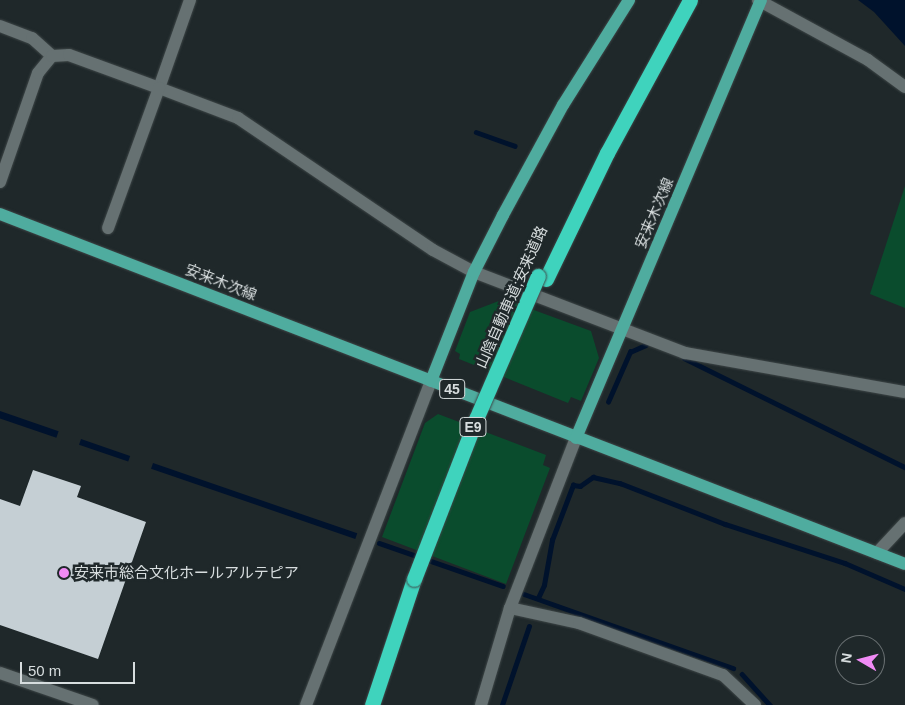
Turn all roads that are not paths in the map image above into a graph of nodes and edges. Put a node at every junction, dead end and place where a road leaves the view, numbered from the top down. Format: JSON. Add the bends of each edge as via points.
{"nodes":[{"id":1,"x":190,"y":0,"type":"edge"},
{"id":2,"x":629,"y":0,"type":"edge"},
{"id":3,"x":680,"y":0,"type":"edge"},
{"id":4,"x":690,"y":0,"type":"edge"},
{"id":5,"x":760,"y":0,"type":"edge"},
{"id":6,"x":0,"y":26,"type":"edge"},
{"id":7,"x":52,"y":56,"type":"junction"},
{"id":8,"x":905,"y":87,"type":"edge"},
{"id":9,"x":159,"y":88,"type":"junction"},
{"id":10,"x":0,"y":182,"type":"edge"},
{"id":11,"x":0,"y":214,"type":"edge"},
{"id":12,"x":108,"y":228,"type":"dead end"},
{"id":13,"x":474,"y":272,"type":"junction"},
{"id":14,"x":542,"y":278,"type":"junction"},
{"id":15,"x":621,"y":330,"type":"junction"},
{"id":16,"x":431,"y":381,"type":"junction"},
{"id":17,"x":905,"y":392,"type":"edge"},
{"id":18,"x":576,"y":438,"type":"junction"},
{"id":19,"x":905,"y":522,"type":"edge"},
{"id":20,"x":877,"y":553,"type":"junction"},
{"id":21,"x":905,"y":564,"type":"edge"},
{"id":22,"x":419,"y":581,"type":"junction"},
{"id":23,"x":510,"y":608,"type":"junction"},
{"id":24,"x":0,"y":673,"type":"edge"},
{"id":25,"x":93,"y":705,"type":"edge"},
{"id":26,"x":306,"y":705,"type":"edge"},
{"id":27,"x":372,"y":705,"type":"edge"},
{"id":28,"x":382,"y":705,"type":"edge"},
{"id":29,"x":481,"y":705,"type":"edge"},
{"id":30,"x":755,"y":705,"type":"edge"}],
"edges":[{"from":1,"to":9,"type":"street"},
{"from":2,"to":13,"type":"main road","number":"45","via":[[562,105]]},
{"from":3,"to":14,"type":"highway","name":"山陰自動車道;安来道路","number":"E9","via":[[600,149]]},
{"from":4,"to":14,"type":"highway","name":"山陰自動車道;安来道路","number":"E9"},
{"from":5,"to":8,"type":"street","via":[[868,60]]},
{"from":5,"to":15,"type":"main road","name":"安来木次線"},
{"from":6,"to":7,"type":"street","via":[[32,38]]},
{"from":7,"to":9,"type":"street","via":[[69,55]]},
{"from":7,"to":10,"type":"street","via":[[38,73]]},
{"from":9,"to":12,"type":"street"},
{"from":9,"to":13,"type":"street","via":[[238,118],[408,234]]},
{"from":11,"to":16,"type":"main road","name":"安来木次線","number":"45"},
{"from":13,"to":15,"type":"street"},
{"from":13,"to":16,"type":"main road","number":"45"},
{"from":14,"to":22,"type":"highway","name":"山陰自動車道;安来道路","number":"E9","bridge":true,"via":[[476,419]]},
{"from":15,"to":17,"type":"street","via":[[702,358]]},
{"from":15,"to":18,"type":"main road","name":"安来木次線"},
{"from":16,"to":18,"type":"main road","name":"安来木次線","number":"45"},
{"from":16,"to":26,"type":"street"},
{"from":18,"to":20,"type":"main road","name":"安来木次線","number":"45"},
{"from":18,"to":23,"type":"street"},
{"from":19,"to":20,"type":"street"},
{"from":20,"to":21,"type":"main road","name":"安来木次線","number":"45"},
{"from":22,"to":27,"type":"highway","name":"山陰自動車道;安来道路","number":"E9"},
{"from":22,"to":28,"type":"highway","name":"山陰自動車道;安来道路","number":"E9"},
{"from":23,"to":29,"type":"street"},
{"from":23,"to":30,"type":"street","via":[[579,623],[723,675]]},
{"from":24,"to":25,"type":"street"}]}
